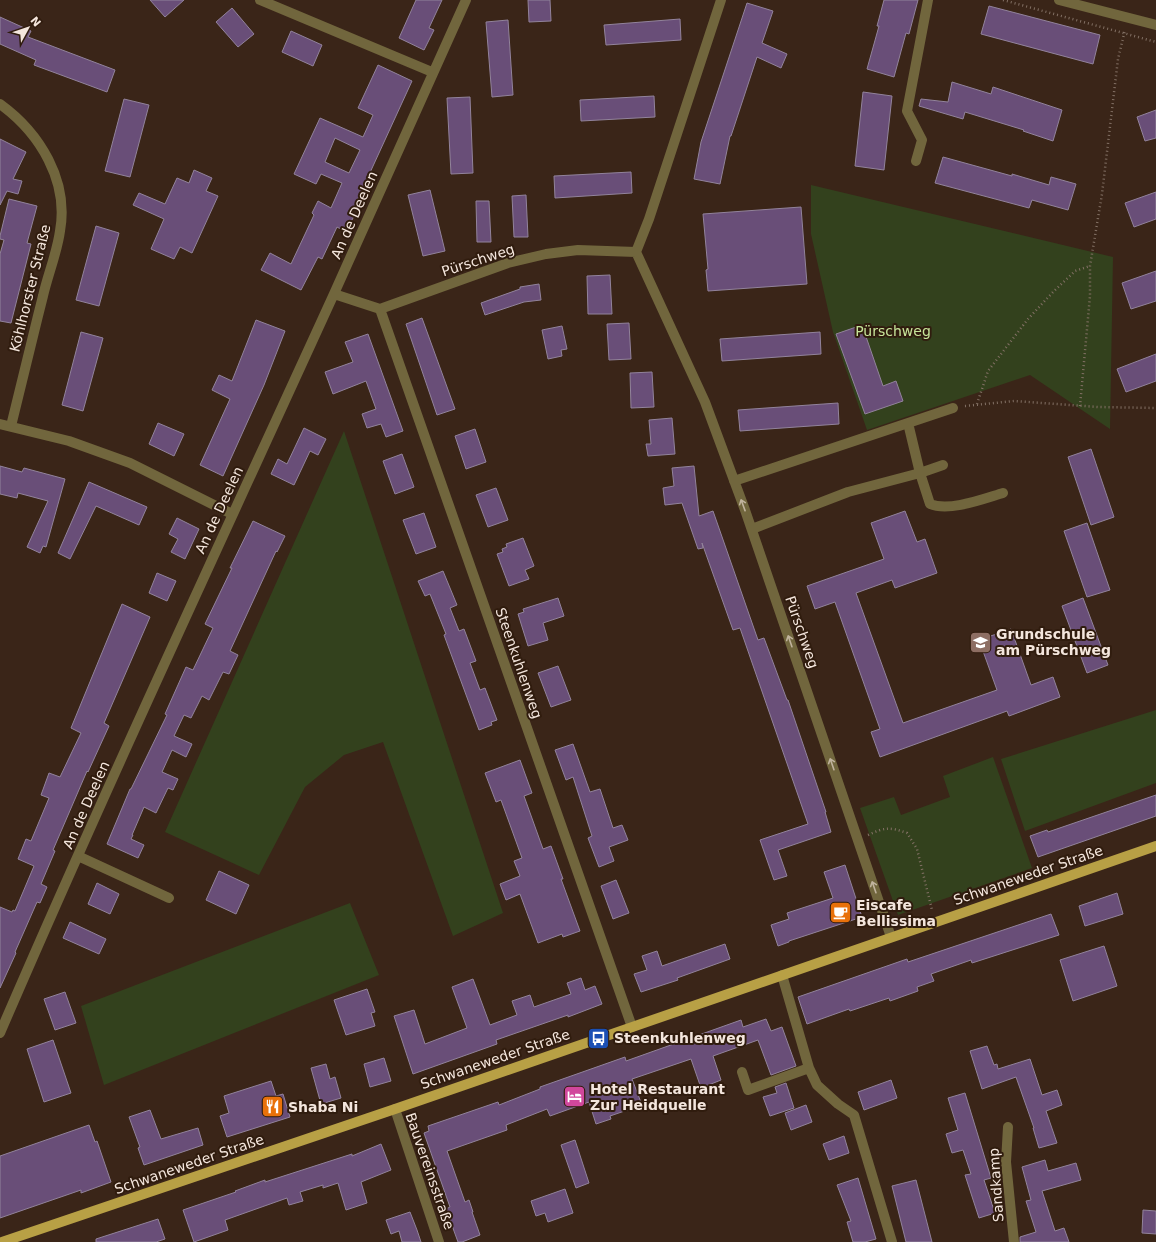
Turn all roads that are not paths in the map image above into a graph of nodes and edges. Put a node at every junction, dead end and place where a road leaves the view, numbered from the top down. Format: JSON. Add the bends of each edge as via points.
{"nodes":[{"id":1,"x":260,"y":0,"type":"edge"},
{"id":2,"x":466,"y":0,"type":"edge"},
{"id":3,"x":721,"y":0,"type":"edge"},
{"id":4,"x":928,"y":0,"type":"edge"},
{"id":5,"x":1059,"y":0,"type":"edge"},
{"id":6,"x":1156,"y":25,"type":"edge"},
{"id":7,"x":432,"y":72,"type":"junction"},
{"id":8,"x":0,"y":104,"type":"edge"},
{"id":9,"x":916,"y":161,"type":"dead end"},
{"id":10,"x":636,"y":252,"type":"junction"},
{"id":11,"x":334,"y":294,"type":"junction"},
{"id":12,"x":380,"y":309,"type":"junction"},
{"id":13,"x":953,"y":408,"type":"road end"},
{"id":14,"x":908,"y":423,"type":"junction"},
{"id":15,"x":0,"y":424,"type":"edge"},
{"id":16,"x":11,"y":426,"type":"junction"},
{"id":17,"x":943,"y":465,"type":"dead end"},
{"id":18,"x":920,"y":473,"type":"junction"},
{"id":19,"x":734,"y":481,"type":"junction"},
{"id":20,"x":1003,"y":493,"type":"dead end"},
{"id":21,"x":232,"y":514,"type":"junction"},
{"id":22,"x":752,"y":529,"type":"junction"},
{"id":23,"x":1156,"y":846,"type":"edge"},
{"id":24,"x":78,"y":856,"type":"junction"},
{"id":25,"x":168,"y":898,"type":"dead end"},
{"id":26,"x":892,"y":937,"type":"junction"},
{"id":27,"x":782,"y":975,"type":"junction"},
{"id":28,"x":632,"y":1027,"type":"junction"},
{"id":29,"x":0,"y":1033,"type":"edge"},
{"id":30,"x":810,"y":1068,"type":"junction"},
{"id":31,"x":742,"y":1072,"type":"dead end"},
{"id":32,"x":395,"y":1109,"type":"junction"},
{"id":33,"x":1008,"y":1127,"type":"dead end"},
{"id":34,"x":2,"y":1242,"type":"edge"},
{"id":35,"x":439,"y":1242,"type":"edge"},
{"id":36,"x":892,"y":1242,"type":"edge"},
{"id":37,"x":1014,"y":1242,"type":"edge"}],
"edges":[{"from":1,"to":7,"type":"street"},
{"from":2,"to":7,"type":"street","name":"An de Deelen"},
{"from":3,"to":10,"type":"street"},
{"from":4,"to":9,"type":"street","via":[[907,111],[922,140]]},
{"from":5,"to":6,"type":"street"},
{"from":7,"to":11,"type":"street","name":"An de Deelen"},
{"from":8,"to":16,"type":"street","name":"Köhlhorster Straße","via":[[38,140],[54,171],[62,215],[60,232]]},
{"from":10,"to":12,"type":"street","name":"Pürschweg","via":[[578,250],[546,254],[508,263]]},
{"from":10,"to":19,"type":"street","name":"Pürschweg","via":[[705,402]]},
{"from":11,"to":12,"type":"street"},
{"from":11,"to":21,"type":"street","name":"An de Deelen"},
{"from":12,"to":28,"type":"street","name":"Steenkuhlenweg"},
{"from":13,"to":14,"type":"street"},
{"from":14,"to":18,"type":"street"},
{"from":14,"to":19,"type":"street"},
{"from":15,"to":16,"type":"street"},
{"from":16,"to":21,"type":"street","via":[[69,441],[130,463]]},
{"from":17,"to":18,"type":"street"},
{"from":18,"to":20,"type":"street","via":[[930,504],[938,507],[964,504]]},
{"from":18,"to":22,"type":"street","via":[[848,492]]},
{"from":22,"to":19,"type":"street","name":"Pürschweg","one_way":true},
{"from":21,"to":24,"type":"street","name":"An de Deelen"},
{"from":26,"to":22,"type":"street","name":"Pürschweg","one_way":true},
{"from":23,"to":26,"type":"main road","name":"Schwaneweder Straße"},
{"from":24,"to":25,"type":"street"},
{"from":24,"to":29,"type":"street","name":"An de Deelen"},
{"from":26,"to":27,"type":"main road","name":"Schwaneweder Straße"},
{"from":27,"to":28,"type":"main road","name":"Schwaneweder Straße"},
{"from":27,"to":30,"type":"street"},
{"from":28,"to":32,"type":"main road","name":"Schwaneweder Straße"},
{"from":30,"to":31,"type":"street","via":[[748,1090]]},
{"from":30,"to":36,"type":"street","via":[[817,1085],[854,1115]]},
{"from":32,"to":34,"type":"main road","name":"Schwaneweder Straße"},
{"from":32,"to":35,"type":"street","name":"Bauvereinsstraße"},
{"from":33,"to":37,"type":"street","name":"Sandkamp","via":[[1006,1162]]}]}
